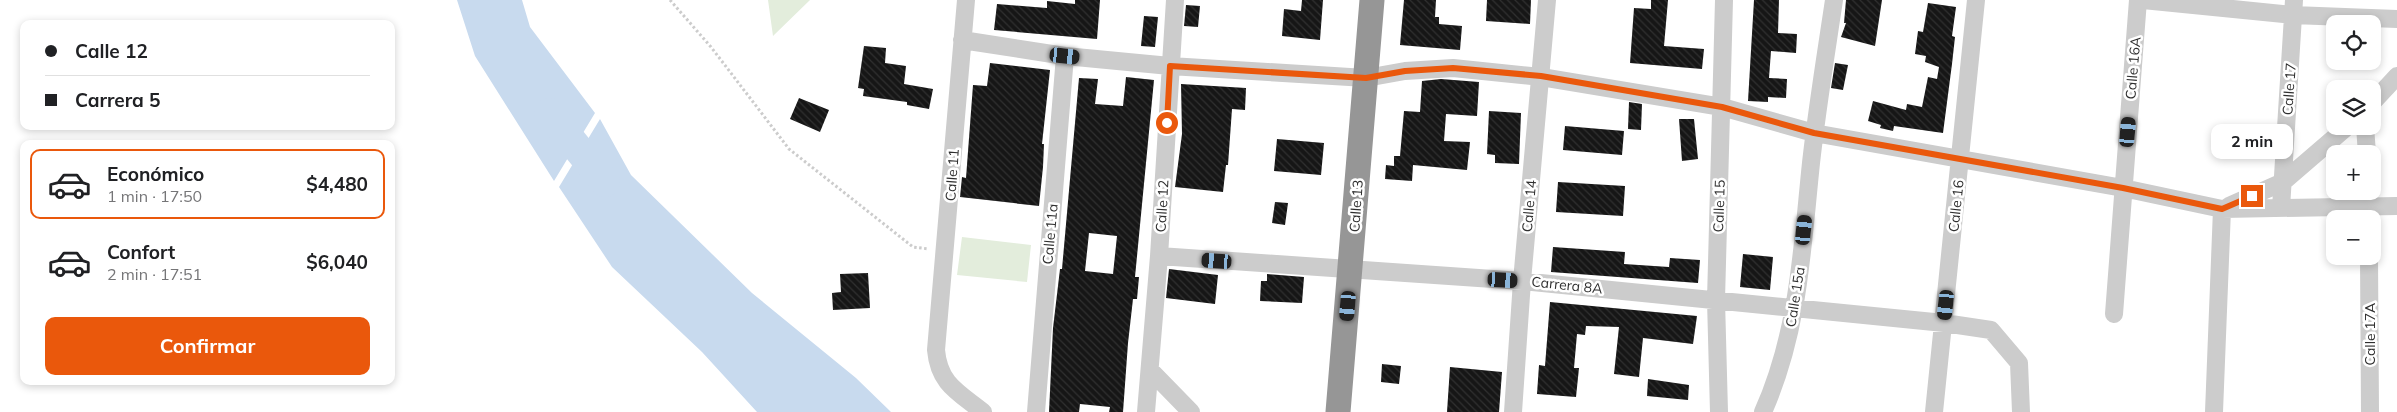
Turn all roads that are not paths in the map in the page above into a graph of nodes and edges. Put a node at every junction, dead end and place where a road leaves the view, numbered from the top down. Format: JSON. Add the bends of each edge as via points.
{"nodes":[{"id":1,"x":966,"y":0,"type":"edge"},
{"id":2,"x":1176,"y":0,"type":"edge"},
{"id":3,"x":1372,"y":0,"type":"edge"},
{"id":4,"x":1547,"y":0,"type":"edge"},
{"id":5,"x":1724,"y":0,"type":"edge"},
{"id":6,"x":1834,"y":0,"type":"edge"},
{"id":7,"x":1976,"y":0,"type":"edge"},
{"id":8,"x":2138,"y":0,"type":"edge"},
{"id":9,"x":2143,"y":0,"type":"edge"},
{"id":10,"x":2294,"y":7,"type":"edge"},
{"id":11,"x":2397,"y":19,"type":"edge"},
{"id":12,"x":962,"y":40,"type":"junction"},
{"id":13,"x":1065,"y":56,"type":"junction"},
{"id":14,"x":1170,"y":66,"type":"junction"},
{"id":15,"x":1541,"y":76,"type":"junction"},
{"id":16,"x":2397,"y":76,"type":"edge"},
{"id":17,"x":1366,"y":78,"type":"junction"},
{"id":18,"x":2381,"y":93,"type":"edge"},
{"id":19,"x":1722,"y":107,"type":"junction"},
{"id":20,"x":1814,"y":133,"type":"junction"},
{"id":21,"x":2337,"y":135,"type":"edge"},
{"id":22,"x":1961,"y":160,"type":"junction"},
{"id":23,"x":2282,"y":182,"type":"junction"},
{"id":24,"x":2123,"y":188,"type":"junction"},
{"id":25,"x":2369,"y":206,"type":"edge"},
{"id":26,"x":2397,"y":206,"type":"edge"},
{"id":27,"x":2281,"y":208,"type":"junction"},
{"id":28,"x":2222,"y":209,"type":"junction"},
{"id":29,"x":1159,"y":256,"type":"junction"},
{"id":30,"x":2369,"y":265,"type":"edge"},
{"id":31,"x":1351,"y":271,"type":"junction"},
{"id":32,"x":1522,"y":281,"type":"junction"},
{"id":33,"x":1716,"y":300,"type":"junction"},
{"id":34,"x":1796,"y":308,"type":"junction"},
{"id":35,"x":2114,"y":314,"type":"dead end"},
{"id":36,"x":1944,"y":323,"type":"junction"},
{"id":37,"x":1151,"y":371,"type":"junction"},
{"id":38,"x":983,"y":412,"type":"edge"},
{"id":39,"x":1036,"y":412,"type":"edge"},
{"id":40,"x":1146,"y":412,"type":"edge"},
{"id":41,"x":1191,"y":412,"type":"edge"},
{"id":42,"x":1338,"y":412,"type":"edge"},
{"id":43,"x":1513,"y":412,"type":"edge"},
{"id":44,"x":1719,"y":412,"type":"edge"},
{"id":45,"x":1763,"y":412,"type":"edge"},
{"id":46,"x":1934,"y":412,"type":"edge"},
{"id":47,"x":2021,"y":412,"type":"edge"},
{"id":48,"x":2214,"y":412,"type":"edge"},
{"id":49,"x":2370,"y":412,"type":"edge"}],
"edges":[{"from":1,"to":12,"type":"street","name":"Calle 11"},
{"from":2,"to":14,"type":"street","name":"Calle 12"},
{"from":3,"to":17,"type":"highway","name":"Calle 13"},
{"from":4,"to":15,"type":"street","name":"Calle 14"},
{"from":5,"to":19,"type":"street","name":"Calle 15"},
{"from":6,"to":20,"type":"street","name":"Calle 15a"},
{"from":7,"to":22,"type":"street","name":"Calle 16"},
{"from":8,"to":24,"type":"street","name":"Calle 16A"},
{"from":9,"to":10,"type":"street"},
{"from":10,"to":11,"type":"street"},
{"from":10,"to":23,"type":"street","name":"Calle 17"},
{"from":12,"to":13,"type":"street"},
{"from":12,"to":38,"type":"street","name":"Calle 11","via":[[936,350],[937,366],[945,381]]},
{"from":13,"to":14,"type":"street"},
{"from":13,"to":39,"type":"street","name":"Calle 11a"},
{"from":14,"to":17,"type":"street"},
{"from":14,"to":29,"type":"street","name":"Calle 12"},
{"from":15,"to":17,"type":"street","via":[[1453,68],[1405,71]]},
{"from":15,"to":19,"type":"street"},
{"from":15,"to":32,"type":"street","name":"Calle 14"},
{"from":16,"to":18,"type":"street"},
{"from":17,"to":31,"type":"highway","name":"Calle 13"},
{"from":19,"to":20,"type":"street"},
{"from":19,"to":33,"type":"street","name":"Calle 15"},
{"from":20,"to":22,"type":"street"},
{"from":20,"to":34,"type":"street","name":"Calle 15a"},
{"from":21,"to":23,"type":"street"},
{"from":22,"to":24,"type":"street"},
{"from":22,"to":36,"type":"street","name":"Calle 16"},
{"from":23,"to":27,"type":"street","name":"Calle 17"},
{"from":23,"to":28,"type":"street"},
{"from":24,"to":28,"type":"street"},
{"from":24,"to":35,"type":"street","name":"Calle 16A"},
{"from":25,"to":26,"type":"street"},
{"from":25,"to":27,"type":"street"},
{"from":27,"to":28,"type":"street"},
{"from":28,"to":48,"type":"street"},
{"from":29,"to":31,"type":"street","name":"Carrera 8A"},
{"from":29,"to":37,"type":"street","name":"Calle 12"},
{"from":30,"to":49,"type":"street","name":"Calle 17A"},
{"from":31,"to":32,"type":"street","name":"Carrera 8A"},
{"from":31,"to":42,"type":"highway","name":"Calle 13"},
{"from":32,"to":33,"type":"street","name":"Carrera 8A"},
{"from":32,"to":43,"type":"street","name":"Calle 14"},
{"from":33,"to":34,"type":"street","name":"Carrera 8A"},
{"from":33,"to":44,"type":"street","name":"Calle 15"},
{"from":34,"to":36,"type":"street","name":"Carrera 8A"},
{"from":34,"to":45,"type":"street","name":"Calle 15a","via":[[1775,385]]},
{"from":36,"to":46,"type":"street","name":"Calle 16"},
{"from":36,"to":47,"type":"street","name":"Carrera 8A","via":[[1991,330],[2018,363]]},
{"from":37,"to":40,"type":"street","name":"Calle 12"},
{"from":37,"to":41,"type":"street"}]}
